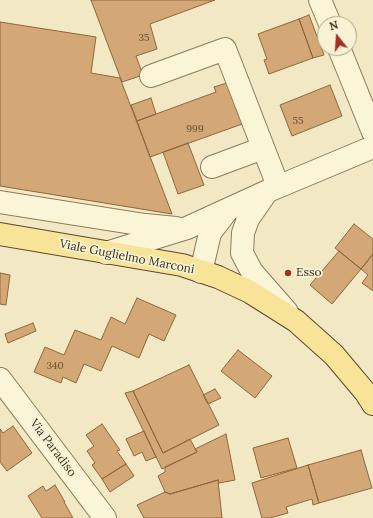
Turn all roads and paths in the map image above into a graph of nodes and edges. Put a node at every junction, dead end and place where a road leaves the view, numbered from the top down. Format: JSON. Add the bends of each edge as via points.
{"nodes":[{"id":1,"x":320,"y":0,"type":"edge"},
{"id":2,"x":327,"y":16,"type":"edge"},
{"id":3,"x":343,"y":56,"type":"edge"},
{"id":4,"x":151,"y":76,"type":"dead end"},
{"id":5,"x":373,"y":132,"type":"edge"},
{"id":6,"x":373,"y":147,"type":"edge"},
{"id":7,"x":263,"y":148,"type":"junction"},
{"id":8,"x":212,"y":167,"type":"dead end"},
{"id":9,"x":273,"y":188,"type":"junction"},
{"id":10,"x":0,"y":202,"type":"edge"},
{"id":11,"x":226,"y":212,"type":"junction"},
{"id":12,"x":185,"y":229,"type":"junction"},
{"id":13,"x":0,"y":234,"type":"edge"},
{"id":14,"x":106,"y":253,"type":"junction"},
{"id":15,"x":201,"y":272,"type":"junction"},
{"id":16,"x":292,"y":318,"type":"junction"},
{"id":17,"x":1,"y":383,"type":"edge"},
{"id":18,"x":373,"y":404,"type":"edge"},
{"id":19,"x":105,"y":518,"type":"edge"}],
"edges":[{"from":1,"to":2,"type":"street"},
{"from":3,"to":5,"type":"street"},
{"from":4,"to":7,"type":"street","via":[[225,49]]},
{"from":6,"to":9,"type":"street"},
{"from":7,"to":8,"type":"street"},
{"from":7,"to":9,"type":"street"},
{"from":9,"to":11,"type":"street"},
{"from":9,"to":16,"type":"street","via":[[248,219],[243,233],[242,252],[252,272]]},
{"from":10,"to":12,"type":"street"},
{"from":11,"to":12,"type":"street"},
{"from":11,"to":15,"type":"street","via":[[210,233]]},
{"from":12,"to":14,"type":"street"},
{"from":13,"to":14,"type":"main road","name":"Viale Guglielmo Marconi"},
{"from":14,"to":15,"type":"main road","name":"Viale Guglielmo Marconi","via":[[182,266]]},
{"from":15,"to":16,"type":"main road","name":"Viale Guglielmo Marconi","via":[[250,292]]},
{"from":16,"to":18,"type":"main road","name":"Viale Guglielmo Marconi","via":[[334,355]]},
{"from":17,"to":19,"type":"street","name":"Via Paradiso"}]}
